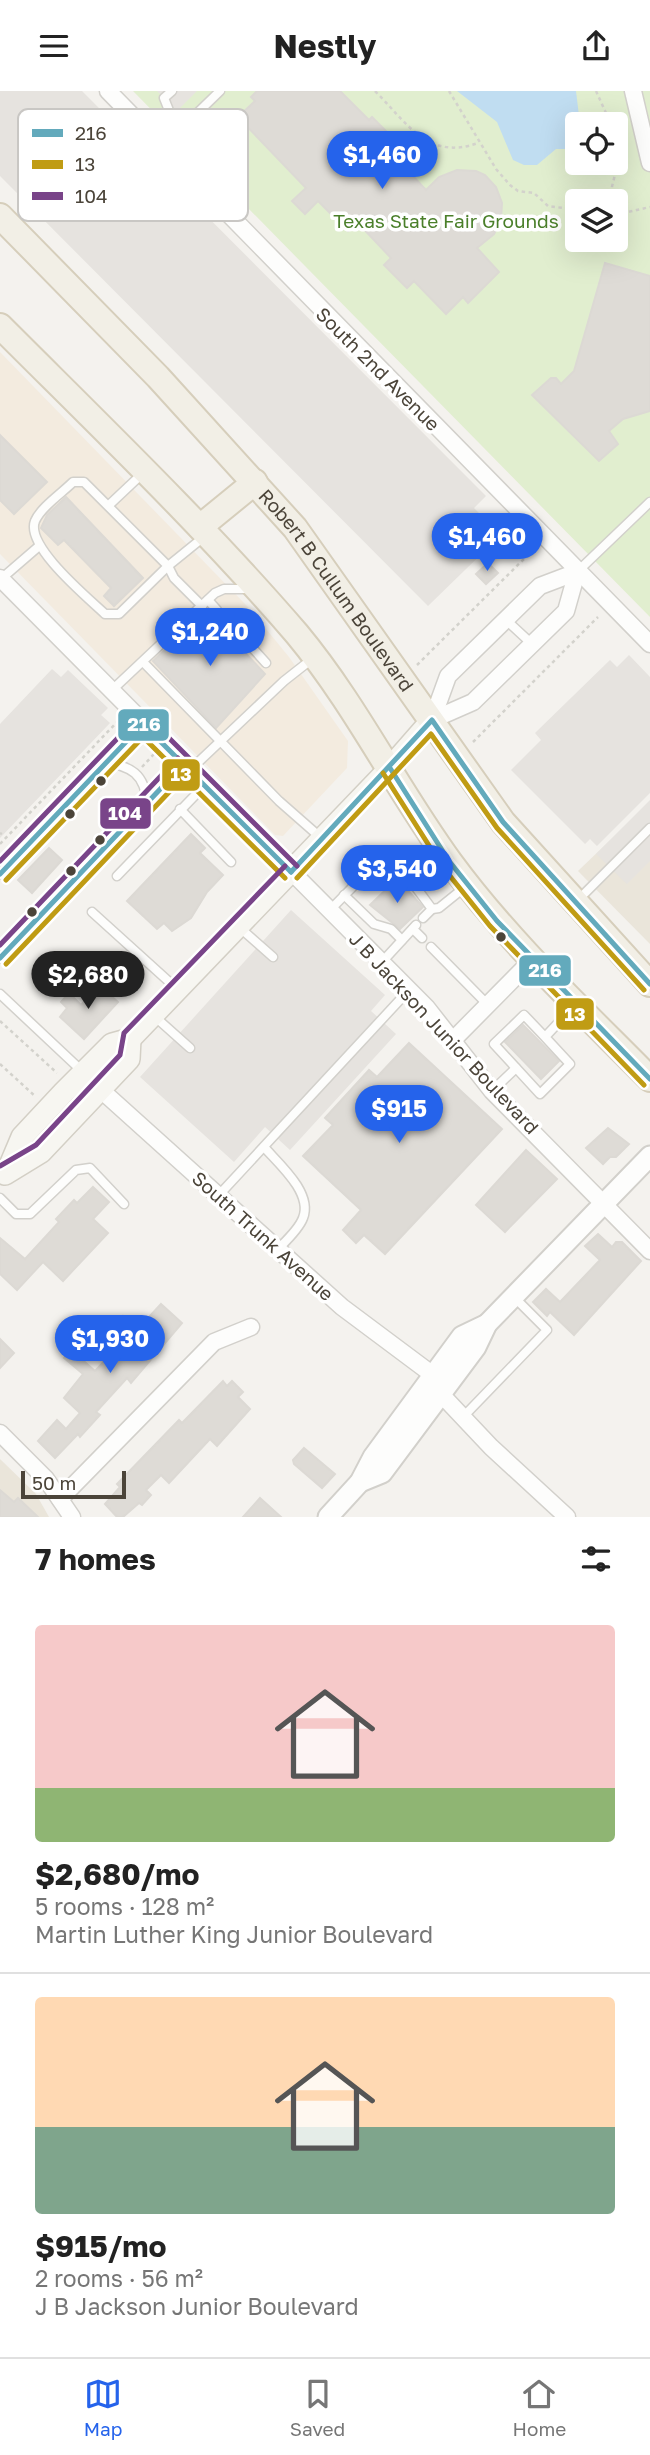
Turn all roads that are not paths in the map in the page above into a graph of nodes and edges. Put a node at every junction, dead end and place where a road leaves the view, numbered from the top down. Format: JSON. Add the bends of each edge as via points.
{"nodes":[{"id":1,"x":108,"y":91,"type":"edge"},
{"id":2,"x":172,"y":91,"type":"edge"},
{"id":3,"x":220,"y":91,"type":"edge"},
{"id":4,"x":633,"y":91,"type":"edge"},
{"id":5,"x":125,"y":109,"type":"edge"},
{"id":6,"x":168,"y":109,"type":"edge"},
{"id":7,"x":201,"y":109,"type":"edge"},
{"id":8,"x":650,"y":163,"type":"edge"},
{"id":9,"x":0,"y":216,"type":"edge"},
{"id":10,"x":234,"y":221,"type":"edge"},
{"id":11,"x":0,"y":326,"type":"edge"},
{"id":12,"x":145,"y":471,"type":"junction"},
{"id":13,"x":255,"y":482,"type":"junction"},
{"id":14,"x":650,"y":502,"type":"edge"},
{"id":15,"x":108,"y":506,"type":"junction"},
{"id":16,"x":203,"y":530,"type":"junction"},
{"id":17,"x":38,"y":547,"type":"junction"},
{"id":18,"x":169,"y":566,"type":"junction"},
{"id":19,"x":578,"y":572,"type":"junction"},
{"id":20,"x":0,"y":579,"type":"edge"},
{"id":21,"x":256,"y":589,"type":"junction"},
{"id":22,"x":205,"y":603,"type":"junction"},
{"id":23,"x":217,"y":610,"type":"dead end"},
{"id":24,"x":506,"y":619,"type":"junction"},
{"id":25,"x":230,"y":623,"type":"dead end"},
{"id":26,"x":532,"y":644,"type":"junction"},
{"id":27,"x":650,"y":644,"type":"edge"},
{"id":28,"x":315,"y":658,"type":"junction"},
{"id":29,"x":143,"y":662,"type":"junction"},
{"id":30,"x":266,"y":663,"type":"dead end"},
{"id":31,"x":111,"y":691,"type":"junction"},
{"id":32,"x":432,"y":720,"type":"junction"},
{"id":33,"x":144,"y":724,"type":"junction"},
{"id":34,"x":220,"y":742,"type":"junction"},
{"id":35,"x":104,"y":762,"type":"junction"},
{"id":36,"x":187,"y":767,"type":"junction"},
{"id":37,"x":390,"y":768,"type":"junction"},
{"id":38,"x":205,"y":785,"type":"junction"},
{"id":39,"x":147,"y":803,"type":"junction"},
{"id":40,"x":180,"y":809,"type":"junction"},
{"id":41,"x":650,"y":828,"type":"edge"},
{"id":42,"x":323,"y":839,"type":"junction"},
{"id":43,"x":231,"y":862,"type":"dead end"},
{"id":44,"x":291,"y":872,"type":"junction"},
{"id":45,"x":0,"y":874,"type":"edge"},
{"id":46,"x":117,"y":876,"type":"dead end"},
{"id":47,"x":467,"y":885,"type":"junction"},
{"id":48,"x":344,"y":895,"type":"junction"},
{"id":49,"x":575,"y":904,"type":"junction"},
{"id":50,"x":432,"y":909,"type":"junction"},
{"id":51,"x":330,"y":910,"type":"junction"},
{"id":52,"x":92,"y":912,"type":"dead end"},
{"id":53,"x":423,"y":918,"type":"dead end"},
{"id":54,"x":239,"y":927,"type":"junction"},
{"id":55,"x":422,"y":938,"type":"dead end"},
{"id":56,"x":402,"y":940,"type":"junction"},
{"id":57,"x":431,"y":947,"type":"dead end"},
{"id":58,"x":272,"y":957,"type":"dead end"},
{"id":59,"x":0,"y":958,"type":"edge"},
{"id":60,"x":532,"y":960,"type":"junction"},
{"id":61,"x":382,"y":962,"type":"junction"},
{"id":62,"x":650,"y":985,"type":"edge"},
{"id":63,"x":178,"y":990,"type":"junction"},
{"id":64,"x":408,"y":990,"type":"junction"},
{"id":65,"x":0,"y":994,"type":"edge"},
{"id":66,"x":576,"y":1004,"type":"junction"},
{"id":67,"x":488,"y":1005,"type":"junction"},
{"id":68,"x":153,"y":1015,"type":"junction"},
{"id":69,"x":545,"y":1037,"type":"junction"},
{"id":70,"x":130,"y":1039,"type":"junction"},
{"id":71,"x":452,"y":1041,"type":"junction"},
{"id":72,"x":190,"y":1048,"type":"dead end"},
{"id":73,"x":516,"y":1068,"type":"junction"},
{"id":74,"x":83,"y":1072,"type":"junction"},
{"id":75,"x":650,"y":1079,"type":"edge"},
{"id":76,"x":100,"y":1089,"type":"junction"},
{"id":77,"x":492,"y":1091,"type":"junction"},
{"id":78,"x":264,"y":1147,"type":"junction"},
{"id":79,"x":650,"y":1156,"type":"edge"},
{"id":80,"x":4,"y":1175,"type":"edge"},
{"id":81,"x":218,"y":1196,"type":"junction"},
{"id":82,"x":0,"y":1198,"type":"edge"},
{"id":83,"x":603,"y":1202,"type":"junction"},
{"id":84,"x":124,"y":1204,"type":"dead end"},
{"id":85,"x":278,"y":1249,"type":"junction"},
{"id":86,"x":650,"y":1251,"type":"edge"},
{"id":87,"x":513,"y":1296,"type":"junction"},
{"id":88,"x":251,"y":1327,"type":"dead end"},
{"id":89,"x":437,"y":1384,"type":"junction"},
{"id":90,"x":464,"y":1416,"type":"junction"},
{"id":91,"x":0,"y":1433,"type":"edge"},
{"id":92,"x":60,"y":1499,"type":"junction"},
{"id":93,"x":72,"y":1517,"type":"edge"},
{"id":94,"x":328,"y":1517,"type":"edge"},
{"id":95,"x":567,"y":1517,"type":"edge"}],
"edges":[{"from":1,"to":5,"type":"street","name":"South 2nd Avenue"},
{"from":2,"to":6,"type":"lane","via":[[164,99]]},
{"from":3,"to":7,"type":"lane"},
{"from":4,"to":8,"type":"street"},
{"from":9,"to":13,"type":"main road","name":"Robert B Cullum Boulevard"},
{"from":10,"to":19,"type":"street","name":"South 2nd Avenue"},
{"from":11,"to":12,"type":"main road"},
{"from":12,"to":15,"type":"lane"},
{"from":12,"to":16,"type":"main road"},
{"from":13,"to":16,"type":"main road"},
{"from":13,"to":32,"type":"main road","name":"Robert B Cullum Boulevard","via":[[317,556]]},
{"from":14,"to":19,"type":"lane"},
{"from":15,"to":17,"type":"lane","via":[[84,482],[73,481],[36,520]]},
{"from":15,"to":18,"type":"lane"},
{"from":16,"to":18,"type":"lane"},
{"from":16,"to":21,"type":"main road"},
{"from":17,"to":18,"type":"lane","via":[[105,614],[119,614]]},
{"from":17,"to":20,"type":"lane"},
{"from":18,"to":22,"type":"lane","via":[[174,578]]},
{"from":19,"to":24,"type":"street","via":[[540,586]]},
{"from":19,"to":26,"type":"street","via":[[566,611]]},
{"from":19,"to":27,"type":"street","name":"South 2nd Avenue"},
{"from":20,"to":31,"type":"street","name":"J B Jackson Junior Boulevard"},
{"from":21,"to":22,"type":"lane","via":[[224,589]]},
{"from":21,"to":28,"type":"main road"},
{"from":22,"to":23,"type":"lane"},
{"from":22,"to":29,"type":"lane"},
{"from":24,"to":26,"type":"lane"},
{"from":24,"to":32,"type":"street","via":[[448,676]]},
{"from":25,"to":30,"type":"lane"},
{"from":26,"to":32,"type":"street","via":[[473,702]]},
{"from":28,"to":34,"type":"lane"},
{"from":28,"to":37,"type":"main road"},
{"from":29,"to":31,"type":"lane"},
{"from":29,"to":34,"type":"lane"},
{"from":31,"to":33,"type":"street","name":"J B Jackson Junior Boulevard"},
{"from":32,"to":37,"type":"main road"},
{"from":32,"to":49,"type":"main road","name":"Robert B Cullum Boulevard","via":[[503,822]]},
{"from":33,"to":35,"type":"lane"},
{"from":33,"to":36,"type":"street","name":"J B Jackson Junior Boulevard"},
{"from":34,"to":36,"type":"lane"},
{"from":34,"to":42,"type":"lane"},
{"from":35,"to":39,"type":"lane","via":[[137,772],[146,788]]},
{"from":35,"to":45,"type":"lane"},
{"from":36,"to":38,"type":"street","name":"J B Jackson Junior Boulevard"},
{"from":36,"to":39,"type":"lane"},
{"from":37,"to":42,"type":"main road"},
{"from":37,"to":47,"type":"main road"},
{"from":38,"to":40,"type":"lane"},
{"from":38,"to":44,"type":"street","name":"J B Jackson Junior Boulevard"},
{"from":39,"to":59,"type":"lane"},
{"from":40,"to":43,"type":"lane"},
{"from":40,"to":46,"type":"lane"},
{"from":41,"to":49,"type":"lane"},
{"from":42,"to":44,"type":"main road"},
{"from":44,"to":51,"type":"street","name":"J B Jackson Junior Boulevard"},
{"from":44,"to":54,"type":"main road"},
{"from":47,"to":50,"type":"lane"},
{"from":47,"to":60,"type":"main road"},
{"from":48,"to":50,"type":"lane","via":[[384,855],[392,855]]},
{"from":48,"to":51,"type":"lane"},
{"from":48,"to":56,"type":"lane","via":[[374,924],[391,929]]},
{"from":49,"to":62,"type":"main road","name":"Robert B Cullum Boulevard"},
{"from":50,"to":53,"type":"lane"},
{"from":51,"to":61,"type":"street","name":"J B Jackson Junior Boulevard"},
{"from":52,"to":63,"type":"lane"},
{"from":54,"to":58,"type":"lane"},
{"from":54,"to":63,"type":"main road"},
{"from":55,"to":56,"type":"lane","via":[[414,927]]},
{"from":56,"to":61,"type":"lane"},
{"from":57,"to":67,"type":"lane"},
{"from":60,"to":66,"type":"main road"},
{"from":60,"to":67,"type":"street"},
{"from":61,"to":64,"type":"street","name":"J B Jackson Junior Boulevard"},
{"from":63,"to":68,"type":"main road"},
{"from":64,"to":71,"type":"street","name":"J B Jackson Junior Boulevard"},
{"from":64,"to":78,"type":"lane"},
{"from":65,"to":74,"type":"lane"},
{"from":66,"to":69,"type":"lane"},
{"from":66,"to":75,"type":"main road"},
{"from":67,"to":71,"type":"street"},
{"from":68,"to":70,"type":"main road"},
{"from":68,"to":72,"type":"lane"},
{"from":69,"to":73,"type":"lane","via":[[524,1015],[494,1044]]},
{"from":69,"to":73,"type":"lane","via":[[570,1063],[540,1094]]},
{"from":70,"to":74,"type":"main road","via":[[112,1044]]},
{"from":70,"to":76,"type":"main road","via":[[129,1059]]},
{"from":71,"to":77,"type":"street","name":"J B Jackson Junior Boulevard"},
{"from":73,"to":77,"type":"lane"},
{"from":74,"to":80,"type":"main road","via":[[22,1137]]},
{"from":76,"to":80,"type":"main road","via":[[41,1152]]},
{"from":76,"to":81,"type":"street","name":"South Trunk Avenue"},
{"from":77,"to":83,"type":"street","name":"J B Jackson Junior Boulevard"},
{"from":78,"to":81,"type":"lane"},
{"from":78,"to":85,"type":"lane","via":[[297,1186],[304,1205],[303,1219]]},
{"from":79,"to":83,"type":"street"},
{"from":81,"to":85,"type":"street","name":"South Trunk Avenue"},
{"from":82,"to":84,"type":"lane","via":[[16,1214],[30,1214],[84,1167]]},
{"from":83,"to":86,"type":"street","name":"J B Jackson Junior Boulevard"},
{"from":83,"to":87,"type":"street"},
{"from":85,"to":89,"type":"street","name":"South Trunk Avenue"},
{"from":87,"to":89,"type":"street","via":[[486,1324],[462,1336]]},
{"from":87,"to":90,"type":"lane","via":[[547,1329]]},
{"from":88,"to":92,"type":"street","via":[[214,1342]]},
{"from":89,"to":90,"type":"street","name":"South Trunk Avenue"},
{"from":89,"to":94,"type":"street"},
{"from":90,"to":95,"type":"street","name":"South Trunk Avenue"},
{"from":91,"to":92,"type":"street"},
{"from":92,"to":93,"type":"street"}]}
